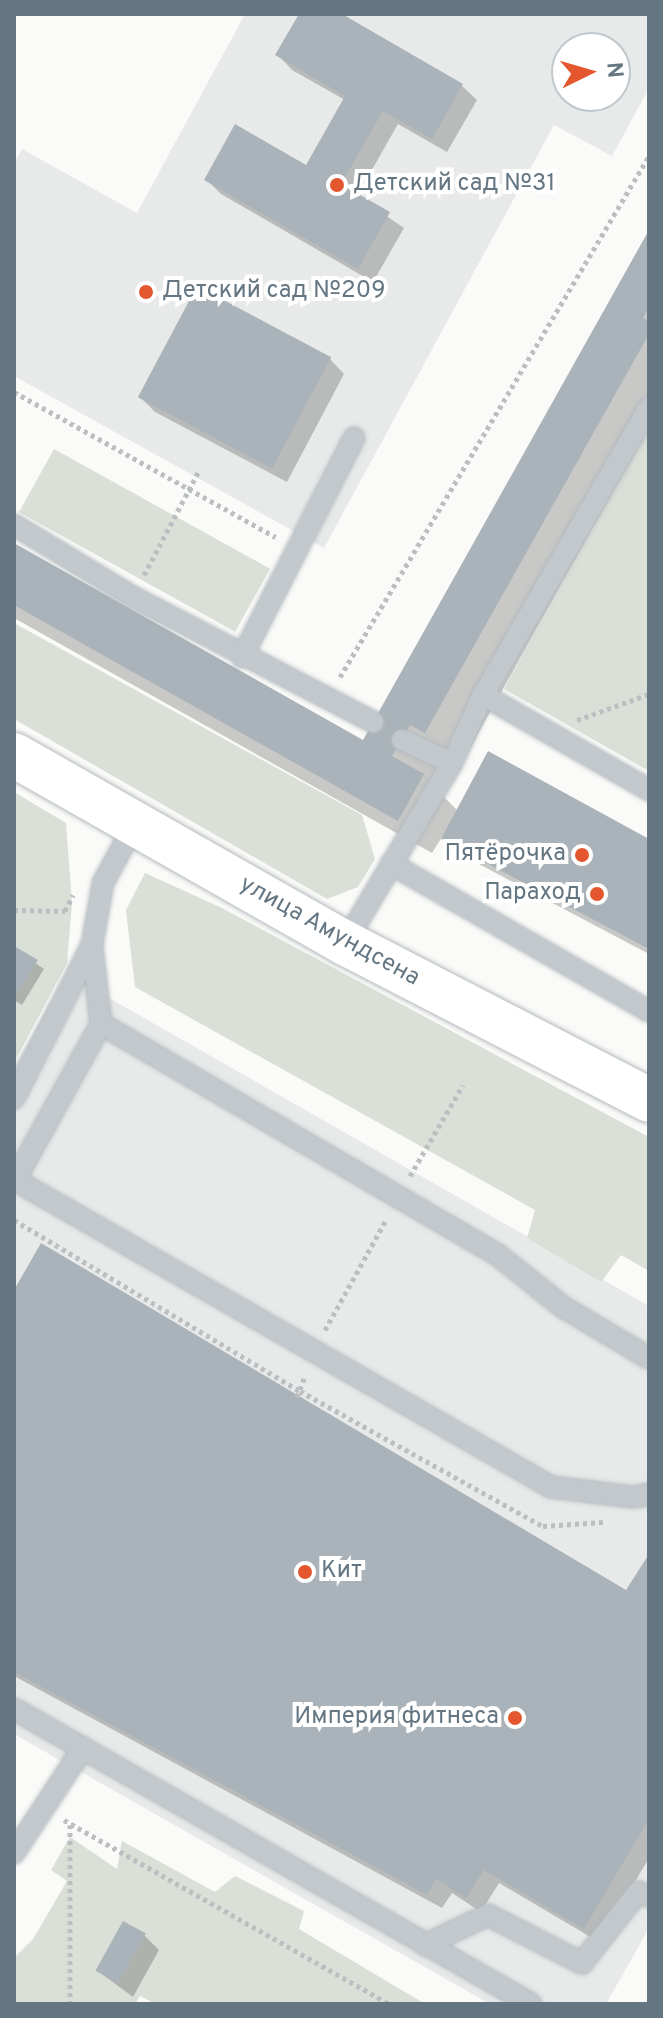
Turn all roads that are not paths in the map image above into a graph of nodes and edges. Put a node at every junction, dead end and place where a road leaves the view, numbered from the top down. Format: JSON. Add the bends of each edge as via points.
{"nodes":[{"id":1,"x":649,"y":408,"type":"edge"},
{"id":2,"x":354,"y":438,"type":"dead end"},
{"id":3,"x":14,"y":525,"type":"edge"},
{"id":4,"x":242,"y":657,"type":"junction"},
{"id":5,"x":483,"y":695,"type":"junction"},
{"id":6,"x":373,"y":722,"type":"dead end"},
{"id":7,"x":402,"y":740,"type":"dead end"},
{"id":8,"x":14,"y":755,"type":"edge"},
{"id":9,"x":452,"y":763,"type":"junction"},
{"id":10,"x":649,"y":790,"type":"edge"},
{"id":11,"x":135,"y":824,"type":"junction"},
{"id":12,"x":391,"y":864,"type":"junction"},
{"id":13,"x":345,"y":943,"type":"junction"},
{"id":14,"x":92,"y":945,"type":"junction"},
{"id":15,"x":649,"y":1011,"type":"edge"},
{"id":16,"x":101,"y":1024,"type":"junction"},
{"id":17,"x":14,"y":1098,"type":"edge"},
{"id":18,"x":649,"y":1100,"type":"edge"},
{"id":19,"x":649,"y":1358,"type":"edge"},
{"id":20,"x":649,"y":1494,"type":"edge"},
{"id":21,"x":14,"y":1709,"type":"edge"},
{"id":22,"x":83,"y":1748,"type":"junction"},
{"id":23,"x":14,"y":1853,"type":"edge"},
{"id":24,"x":649,"y":1896,"type":"edge"},
{"id":25,"x":425,"y":1945,"type":"junction"},
{"id":26,"x":531,"y":2004,"type":"edge"}],
"edges":[{"from":1,"to":5,"type":"lane"},
{"from":2,"to":4,"type":"lane"},
{"from":3,"to":4,"type":"lane"},
{"from":4,"to":6,"type":"lane"},
{"from":5,"to":9,"type":"lane"},
{"from":5,"to":10,"type":"lane"},
{"from":7,"to":9,"type":"lane"},
{"from":8,"to":11,"type":"main road","name":"улица Амундсена"},
{"from":9,"to":12,"type":"lane"},
{"from":11,"to":13,"type":"main road","name":"улица Амундсена"},
{"from":11,"to":14,"type":"lane","via":[[103,883]]},
{"from":12,"to":13,"type":"lane"},
{"from":12,"to":15,"type":"lane"},
{"from":13,"to":18,"type":"main road","name":"улица Амундсена"},
{"from":14,"to":16,"type":"lane"},
{"from":14,"to":17,"type":"lane"},
{"from":16,"to":19,"type":"lane","via":[[498,1255],[563,1307]]},
{"from":16,"to":20,"type":"lane","via":[[15,1180],[551,1487],[634,1497]]},
{"from":21,"to":22,"type":"lane"},
{"from":22,"to":23,"type":"lane"},
{"from":22,"to":25,"type":"lane"},
{"from":24,"to":25,"type":"lane","via":[[638,1892],[582,1963],[488,1915]]},
{"from":25,"to":26,"type":"lane"}]}
